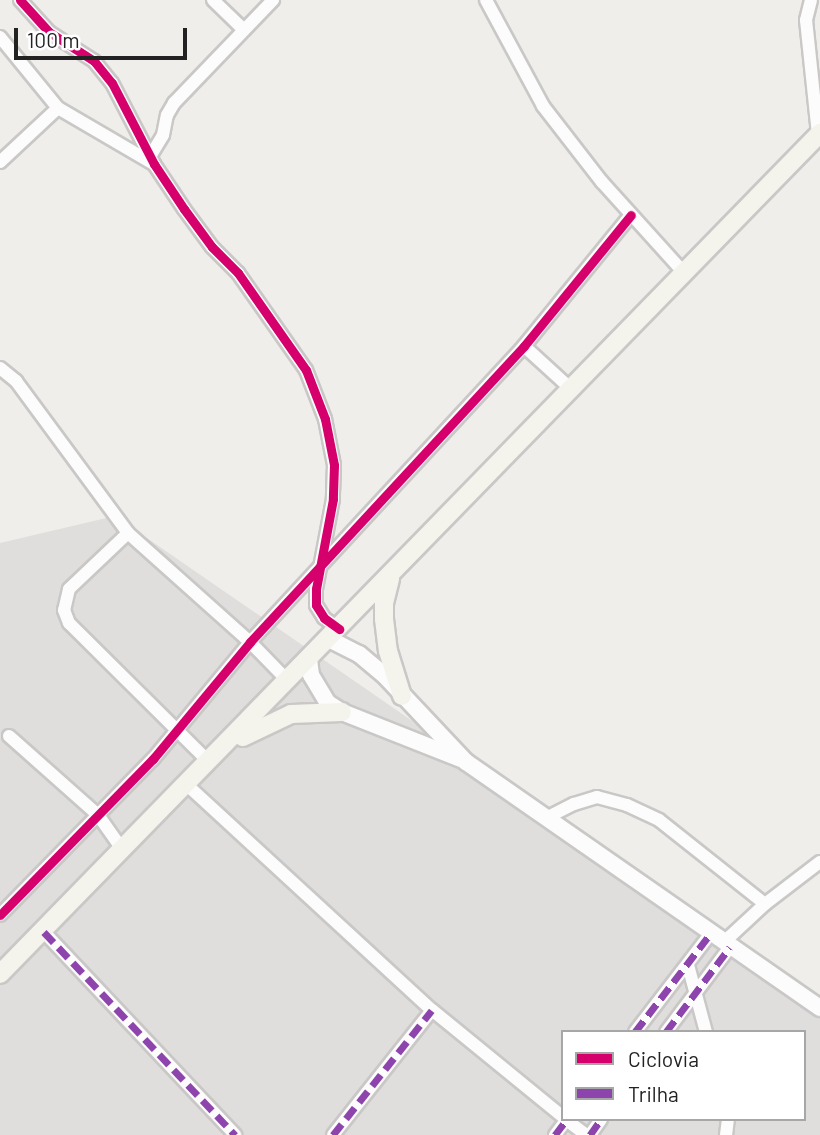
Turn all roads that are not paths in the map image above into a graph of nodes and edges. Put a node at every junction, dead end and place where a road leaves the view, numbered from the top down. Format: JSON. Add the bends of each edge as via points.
{"nodes":[{"id":1,"x":20,"y":0,"type":"edge"},
{"id":2,"x":213,"y":0,"type":"edge"},
{"id":3,"x":273,"y":0,"type":"edge"},
{"id":4,"x":811,"y":0,"type":"edge"},
{"id":5,"x":490,"y":3,"type":"edge"},
{"id":6,"x":244,"y":30,"type":"junction"},
{"id":7,"x":0,"y":37,"type":"edge"},
{"id":8,"x":58,"y":108,"type":"junction"},
{"id":9,"x":819,"y":134,"type":"edge"},
{"id":10,"x":153,"y":160,"type":"junction"},
{"id":11,"x":0,"y":162,"type":"edge"},
{"id":12,"x":631,"y":215,"type":"junction"},
{"id":13,"x":685,"y":274,"type":"junction"},
{"id":14,"x":524,"y":346,"type":"junction"},
{"id":15,"x":0,"y":368,"type":"edge"},
{"id":16,"x":570,"y":388,"type":"junction"},
{"id":17,"x":128,"y":533,"type":"junction"},
{"id":18,"x":319,"y":569,"type":"junction"},
{"id":19,"x":391,"y":576,"type":"junction"},
{"id":20,"x":334,"y":634,"type":"junction"},
{"id":21,"x":250,"y":642,"type":"junction"},
{"id":22,"x":309,"y":659,"type":"junction"},
{"id":23,"x":288,"y":681,"type":"junction"},
{"id":24,"x":402,"y":696,"type":"junction"},
{"id":25,"x":342,"y":712,"type":"junction"},
{"id":26,"x":174,"y":730,"type":"junction"},
{"id":27,"x":9,"y":736,"type":"dead end"},
{"id":28,"x":215,"y":756,"type":"junction"},
{"id":29,"x":466,"y":761,"type":"junction"},
{"id":30,"x":187,"y":785,"type":"junction"},
{"id":31,"x":98,"y":815,"type":"junction"},
{"id":32,"x":548,"y":817,"type":"junction"},
{"id":33,"x":122,"y":849,"type":"junction"},
{"id":34,"x":820,"y":862,"type":"edge"},
{"id":35,"x":765,"y":904,"type":"junction"},
{"id":36,"x":0,"y":915,"type":"edge"},
{"id":37,"x":44,"y":932,"type":"junction"},
{"id":38,"x":722,"y":941,"type":"junction"},
{"id":39,"x":688,"y":965,"type":"junction"},
{"id":40,"x":0,"y":974,"type":"edge"},
{"id":41,"x":695,"y":991,"type":"junction"},
{"id":42,"x":820,"y":1008,"type":"edge"},
{"id":43,"x":432,"y":1010,"type":"junction"},
{"id":44,"x":637,"y":1030,"type":"edge"},
{"id":45,"x":667,"y":1030,"type":"edge"},
{"id":46,"x":705,"y":1030,"type":"edge"},
{"id":47,"x":561,"y":1116,"type":"edge"},
{"id":48,"x":568,"y":1121,"type":"edge"},
{"id":49,"x":599,"y":1121,"type":"edge"},
{"id":50,"x":235,"y":1135,"type":"edge"},
{"id":51,"x":333,"y":1135,"type":"edge"},
{"id":52,"x":588,"y":1135,"type":"edge"}],
"edges":[{"from":1,"to":10,"type":"street","via":[[49,32],[94,61],[112,83]]},
{"from":2,"to":6,"type":"street"},
{"from":3,"to":6,"type":"street"},
{"from":4,"to":9,"type":"street","via":[[806,20]]},
{"from":5,"to":12,"type":"street","via":[[543,106]]},
{"from":6,"to":10,"type":"street","via":[[174,103]]},
{"from":7,"to":8,"type":"street"},
{"from":8,"to":10,"type":"street"},
{"from":8,"to":11,"type":"street"},
{"from":9,"to":13,"type":"main road"},
{"from":10,"to":18,"type":"street","via":[[212,247],[239,273],[306,370],[325,419],[334,465],[334,499]]},
{"from":12,"to":13,"type":"street"},
{"from":12,"to":14,"type":"street"},
{"from":13,"to":16,"type":"main road"},
{"from":14,"to":16,"type":"street"},
{"from":14,"to":18,"type":"street"},
{"from":15,"to":17,"type":"street","via":[[16,382]]},
{"from":16,"to":19,"type":"main road"},
{"from":17,"to":21,"type":"street"},
{"from":17,"to":26,"type":"street","via":[[69,589],[64,610],[69,623]]},
{"from":18,"to":20,"type":"street","via":[[316,605]]},
{"from":18,"to":21,"type":"street"},
{"from":19,"to":20,"type":"main road"},
{"from":19,"to":24,"type":"main road","via":[[384,619]]},
{"from":20,"to":22,"type":"main road"},
{"from":20,"to":24,"type":"street"},
{"from":21,"to":23,"type":"street"},
{"from":21,"to":26,"type":"street"},
{"from":22,"to":23,"type":"main road"},
{"from":22,"to":25,"type":"street","via":[[319,691]]},
{"from":23,"to":28,"type":"main road"},
{"from":24,"to":29,"type":"street"},
{"from":25,"to":28,"type":"main road","via":[[291,714],[270,721]]},
{"from":25,"to":29,"type":"street"},
{"from":26,"to":28,"type":"street"},
{"from":26,"to":31,"type":"street","via":[[153,759]]},
{"from":27,"to":31,"type":"street"},
{"from":28,"to":30,"type":"main road"},
{"from":29,"to":32,"type":"street"},
{"from":30,"to":33,"type":"main road"},
{"from":30,"to":43,"type":"street"},
{"from":31,"to":33,"type":"street"},
{"from":31,"to":36,"type":"street"},
{"from":32,"to":35,"type":"street","via":[[597,797],[627,805],[659,820]]},
{"from":32,"to":38,"type":"street"},
{"from":33,"to":37,"type":"main road"},
{"from":34,"to":35,"type":"street"},
{"from":35,"to":38,"type":"street"},
{"from":37,"to":40,"type":"main road"},
{"from":37,"to":50,"type":"street"},
{"from":38,"to":39,"type":"street"},
{"from":38,"to":41,"type":"street"},
{"from":38,"to":42,"type":"street"},
{"from":39,"to":41,"type":"street"},
{"from":39,"to":44,"type":"street"},
{"from":41,"to":45,"type":"street"},
{"from":41,"to":46,"type":"street"},
{"from":43,"to":47,"type":"street"},
{"from":43,"to":51,"type":"street"},
{"from":48,"to":52,"type":"street"},
{"from":49,"to":52,"type":"street"}]}
